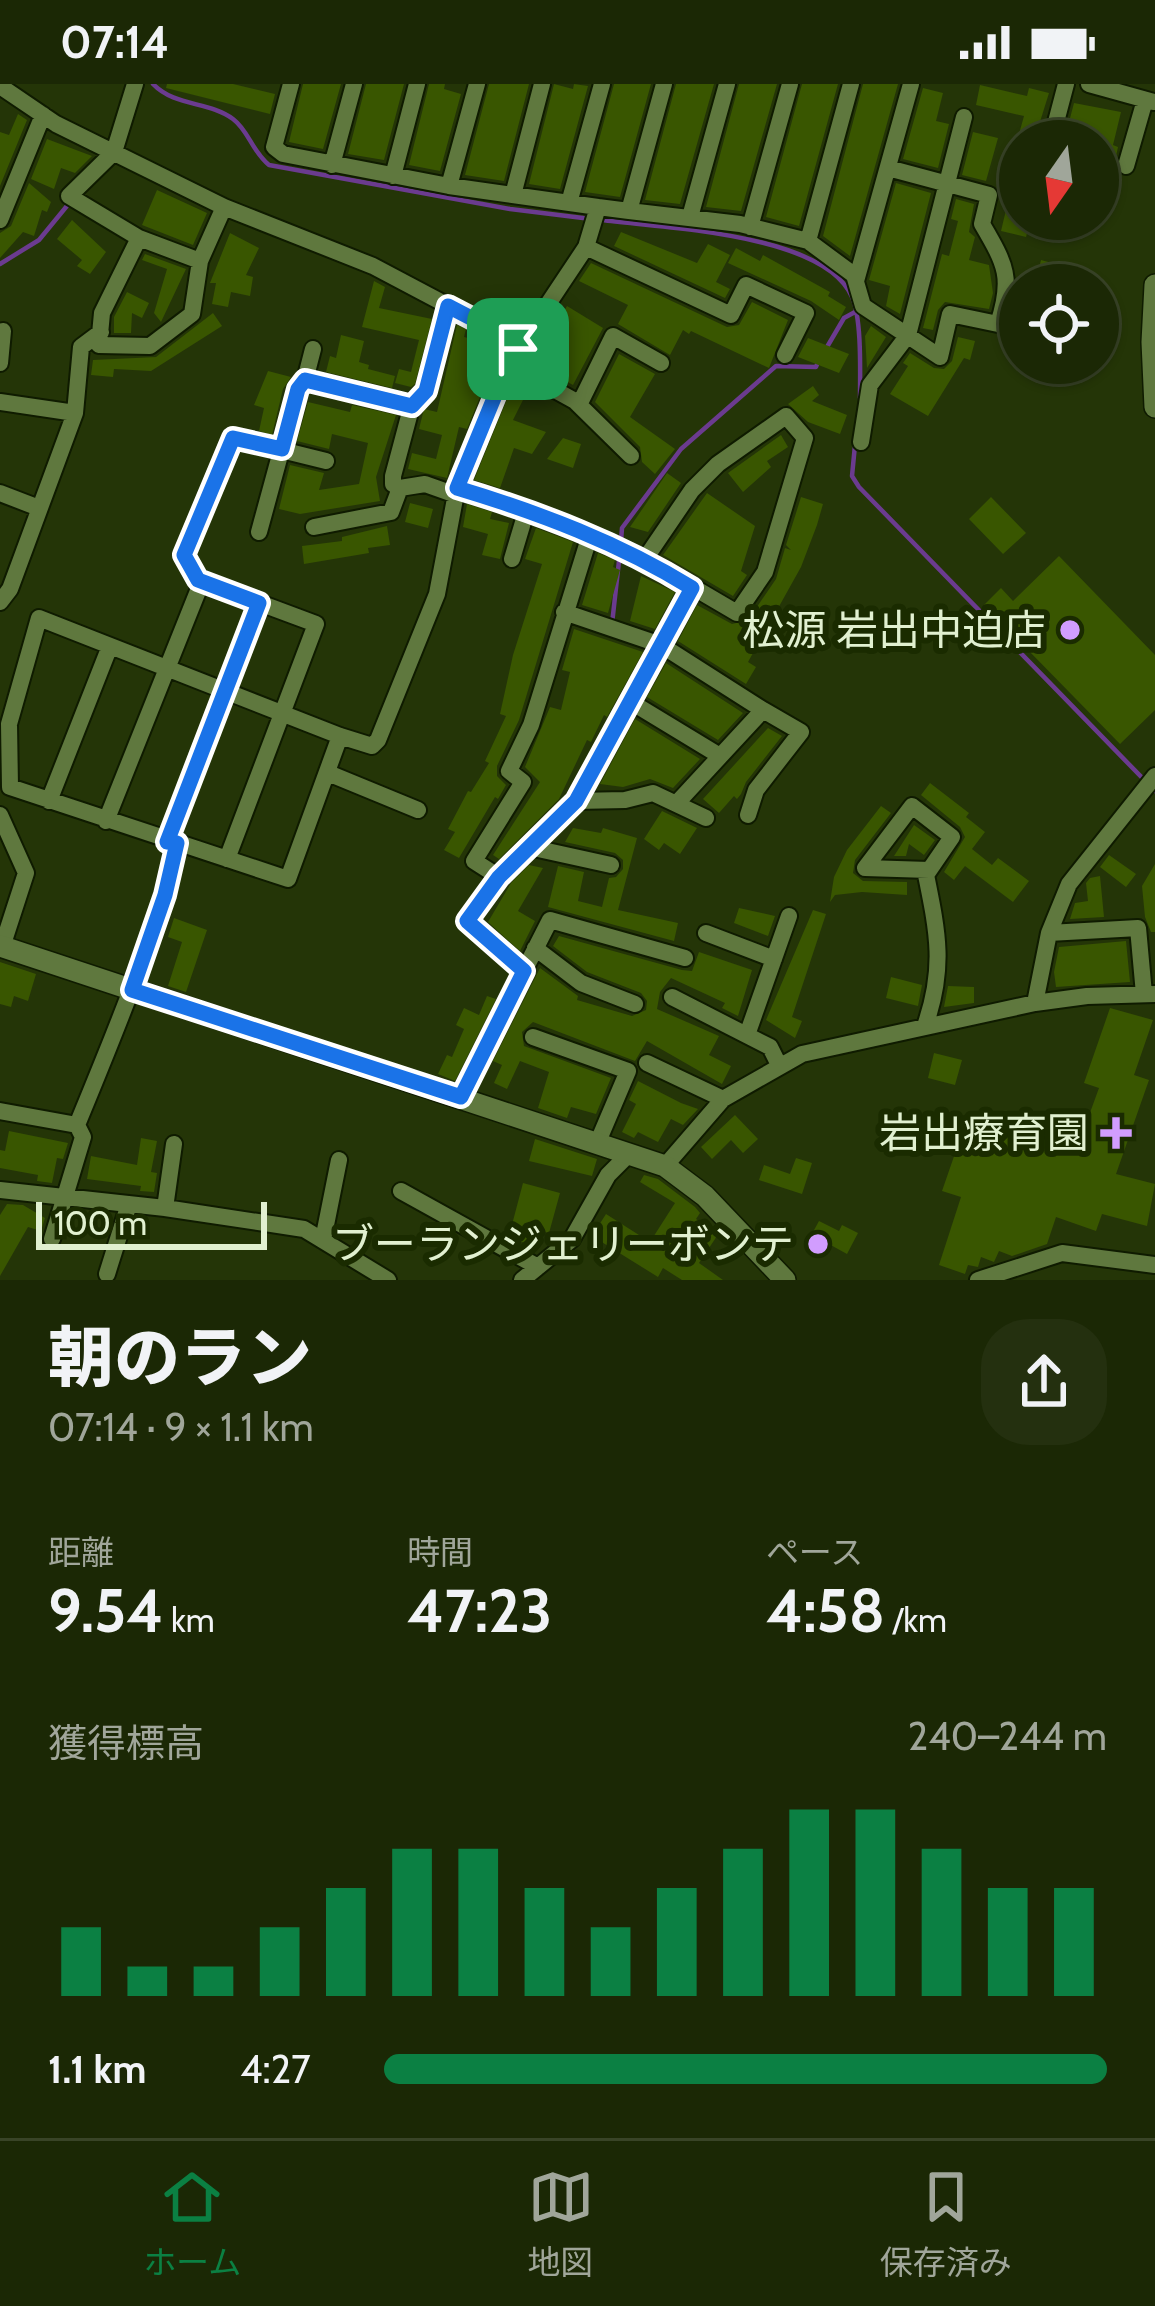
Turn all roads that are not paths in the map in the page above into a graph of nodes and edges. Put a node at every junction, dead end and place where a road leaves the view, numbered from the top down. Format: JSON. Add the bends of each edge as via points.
{"nodes":[{"id":1,"x":135,"y":84,"type":"edge"},
{"id":2,"x":291,"y":84,"type":"edge"},
{"id":3,"x":354,"y":84,"type":"edge"},
{"id":4,"x":417,"y":84,"type":"edge"},
{"id":5,"x":477,"y":84,"type":"edge"},
{"id":6,"x":542,"y":84,"type":"edge"},
{"id":7,"x":602,"y":84,"type":"edge"},
{"id":8,"x":664,"y":84,"type":"edge"},
{"id":9,"x":727,"y":84,"type":"edge"},
{"id":10,"x":790,"y":84,"type":"edge"},
{"id":11,"x":851,"y":84,"type":"edge"},
{"id":12,"x":911,"y":84,"type":"edge"},
{"id":13,"x":1066,"y":84,"type":"edge"},
{"id":14,"x":1089,"y":84,"type":"edge"},
{"id":15,"x":2,"y":91,"type":"edge"},
{"id":16,"x":1150,"y":101,"type":"edge"},
{"id":17,"x":43,"y":116,"type":"junction"},
{"id":18,"x":964,"y":117,"type":"dead end"},
{"id":19,"x":1057,"y":120,"type":"edge"},
{"id":20,"x":115,"y":152,"type":"junction"},
{"id":21,"x":332,"y":165,"type":"junction"},
{"id":22,"x":1126,"y":166,"type":"dead end"},
{"id":23,"x":888,"y":168,"type":"junction"},
{"id":24,"x":392,"y":176,"type":"junction"},
{"id":25,"x":947,"y":184,"type":"junction"},
{"id":26,"x":448,"y":186,"type":"junction"},
{"id":27,"x":513,"y":195,"type":"junction"},
{"id":28,"x":569,"y":203,"type":"junction"},
{"id":29,"x":224,"y":207,"type":"junction"},
{"id":30,"x":629,"y":211,"type":"junction"},
{"id":31,"x":595,"y":216,"type":"junction"},
{"id":32,"x":690,"y":218,"type":"junction"},
{"id":33,"x":0,"y":220,"type":"edge"},
{"id":34,"x":750,"y":227,"type":"junction"},
{"id":35,"x":139,"y":238,"type":"junction"},
{"id":36,"x":808,"y":242,"type":"junction"},
{"id":37,"x":586,"y":247,"type":"junction"},
{"id":38,"x":200,"y":261,"type":"junction"},
{"id":39,"x":856,"y":281,"type":"junction"},
{"id":40,"x":1155,"y":285,"type":"edge"},
{"id":41,"x":448,"y":306,"type":"junction"},
{"id":42,"x":3,"y":331,"type":"edge"},
{"id":43,"x":101,"y":332,"type":"junction"},
{"id":44,"x":908,"y":335,"type":"junction"},
{"id":45,"x":314,"y":349,"type":"dead end"},
{"id":46,"x":785,"y":355,"type":"dead end"},
{"id":47,"x":513,"y":357,"type":"junction"},
{"id":48,"x":0,"y":363,"type":"edge"},
{"id":49,"x":661,"y":363,"type":"dead end"},
{"id":50,"x":305,"y":380,"type":"junction"},
{"id":51,"x":0,"y":402,"type":"edge"},
{"id":52,"x":579,"y":405,"type":"junction"},
{"id":53,"x":412,"y":406,"type":"junction"},
{"id":54,"x":1155,"y":407,"type":"edge"},
{"id":55,"x":75,"y":413,"type":"junction"},
{"id":56,"x":861,"y":442,"type":"dead end"},
{"id":57,"x":282,"y":449,"type":"junction"},
{"id":58,"x":631,"y":456,"type":"dead end"},
{"id":59,"x":326,"y":461,"type":"dead end"},
{"id":60,"x":400,"y":488,"type":"junction"},
{"id":61,"x":457,"y":491,"type":"junction"},
{"id":62,"x":0,"y":493,"type":"edge"},
{"id":63,"x":39,"y":508,"type":"junction"},
{"id":64,"x":527,"y":509,"type":"junction"},
{"id":65,"x":314,"y":527,"type":"dead end"},
{"id":66,"x":259,"y":532,"type":"dead end"},
{"id":67,"x":590,"y":535,"type":"junction"},
{"id":68,"x":645,"y":559,"type":"junction"},
{"id":69,"x":512,"y":560,"type":"dead end"},
{"id":70,"x":202,"y":581,"type":"junction"},
{"id":71,"x":692,"y":588,"type":"junction"},
{"id":72,"x":0,"y":602,"type":"edge"},
{"id":73,"x":259,"y":603,"type":"junction"},
{"id":74,"x":564,"y":612,"type":"junction"},
{"id":75,"x":661,"y":645,"type":"junction"},
{"id":76,"x":110,"y":646,"type":"junction"},
{"id":77,"x":167,"y":668,"type":"junction"},
{"id":78,"x":226,"y":690,"type":"junction"},
{"id":79,"x":631,"y":702,"type":"junction"},
{"id":80,"x":763,"y":710,"type":"junction"},
{"id":81,"x":282,"y":715,"type":"junction"},
{"id":82,"x":340,"y":736,"type":"junction"},
{"id":83,"x":721,"y":756,"type":"junction"},
{"id":84,"x":328,"y":773,"type":"junction"},
{"id":85,"x":1150,"y":783,"type":"edge"},
{"id":86,"x":50,"y":801,"type":"junction"},
{"id":87,"x":576,"y":801,"type":"junction"},
{"id":88,"x":676,"y":804,"type":"junction"},
{"id":89,"x":418,"y":810,"type":"dead end"},
{"id":90,"x":0,"y":815,"type":"edge"},
{"id":91,"x":748,"y":815,"type":"dead end"},
{"id":92,"x":706,"y":818,"type":"dead end"},
{"id":93,"x":106,"y":821,"type":"junction"},
{"id":94,"x":172,"y":842,"type":"junction"},
{"id":95,"x":529,"y":847,"type":"junction"},
{"id":96,"x":227,"y":859,"type":"junction"},
{"id":97,"x":611,"y":865,"type":"dead end"},
{"id":98,"x":929,"y":870,"type":"junction"},
{"id":99,"x":499,"y":877,"type":"junction"},
{"id":100,"x":789,"y":916,"type":"dead end"},
{"id":101,"x":706,"y":933,"type":"dead end"},
{"id":102,"x":1049,"y":933,"type":"junction"},
{"id":103,"x":1,"y":946,"type":"edge"},
{"id":104,"x":535,"y":948,"type":"junction"},
{"id":105,"x":685,"y":958,"type":"dead end"},
{"id":106,"x":774,"y":959,"type":"junction"},
{"id":107,"x":524,"y":971,"type":"junction"},
{"id":108,"x":132,"y":990,"type":"junction"},
{"id":109,"x":1150,"y":994,"type":"edge"},
{"id":110,"x":673,"y":997,"type":"dead end"},
{"id":111,"x":1035,"y":1003,"type":"junction"},
{"id":112,"x":634,"y":1004,"type":"dead end"},
{"id":113,"x":925,"y":1026,"type":"junction"},
{"id":114,"x":747,"y":1036,"type":"junction"},
{"id":115,"x":532,"y":1037,"type":"dead end"},
{"id":116,"x":647,"y":1063,"type":"dead end"},
{"id":117,"x":779,"y":1065,"type":"junction"},
{"id":118,"x":461,"y":1097,"type":"junction"},
{"id":119,"x":723,"y":1099,"type":"junction"},
{"id":120,"x":0,"y":1111,"type":"edge"},
{"id":121,"x":77,"y":1125,"type":"junction"},
{"id":122,"x":174,"y":1144,"type":"dead end"},
{"id":123,"x":597,"y":1144,"type":"junction"},
{"id":124,"x":628,"y":1155,"type":"junction"},
{"id":125,"x":339,"y":1160,"type":"dead end"},
{"id":126,"x":664,"y":1166,"type":"junction"},
{"id":127,"x":0,"y":1190,"type":"edge"},
{"id":128,"x":401,"y":1191,"type":"dead end"},
{"id":129,"x":65,"y":1196,"type":"junction"},
{"id":130,"x":129,"y":1204,"type":"junction"},
{"id":131,"x":165,"y":1208,"type":"junction"},
{"id":132,"x":52,"y":1239,"type":"dead end"},
{"id":133,"x":323,"y":1240,"type":"junction"},
{"id":134,"x":1155,"y":1265,"type":"edge"},
{"id":135,"x":538,"y":1267,"type":"junction"},
{"id":136,"x":107,"y":1274,"type":"dead end"},
{"id":137,"x":388,"y":1280,"type":"edge"},
{"id":138,"x":523,"y":1280,"type":"edge"},
{"id":139,"x":785,"y":1280,"type":"edge"},
{"id":140,"x":978,"y":1280,"type":"edge"}],
"edges":[{"from":1,"to":20,"type":"street"},
{"from":2,"to":21,"type":"street","via":[[274,147]]},
{"from":3,"to":21,"type":"street"},
{"from":4,"to":24,"type":"street"},
{"from":5,"to":26,"type":"street"},
{"from":6,"to":27,"type":"street"},
{"from":7,"to":28,"type":"street"},
{"from":8,"to":30,"type":"street"},
{"from":9,"to":32,"type":"street"},
{"from":10,"to":34,"type":"street"},
{"from":11,"to":36,"type":"street"},
{"from":12,"to":23,"type":"street"},
{"from":13,"to":19,"type":"street"},
{"from":14,"to":16,"type":"street"},
{"from":15,"to":17,"type":"street"},
{"from":16,"to":22,"type":"street"},
{"from":17,"to":20,"type":"street"},
{"from":17,"to":33,"type":"street"},
{"from":18,"to":25,"type":"street"},
{"from":20,"to":29,"type":"street"},
{"from":20,"to":35,"type":"street","via":[[69,196]]},
{"from":21,"to":24,"type":"street"},
{"from":23,"to":25,"type":"street"},
{"from":23,"to":39,"type":"street"},
{"from":24,"to":26,"type":"street"},
{"from":25,"to":44,"type":"street"},
{"from":25,"to":44,"type":"street","via":[[988,195],[982,224],[1009,290],[998,324],[950,314],[940,357]]},
{"from":26,"to":27,"type":"street"},
{"from":27,"to":28,"type":"street"},
{"from":28,"to":31,"type":"street"},
{"from":29,"to":38,"type":"street"},
{"from":29,"to":41,"type":"street","via":[[373,266]]},
{"from":30,"to":31,"type":"street"},
{"from":30,"to":32,"type":"street"},
{"from":31,"to":37,"type":"street"},
{"from":32,"to":34,"type":"street"},
{"from":34,"to":36,"type":"street"},
{"from":35,"to":38,"type":"street"},
{"from":35,"to":43,"type":"street","via":[[102,313]]},
{"from":36,"to":39,"type":"street"},
{"from":37,"to":46,"type":"street","via":[[731,315],[746,285],[806,313]]},
{"from":37,"to":47,"type":"street"},
{"from":38,"to":43,"type":"street","via":[[192,314],[150,346],[99,345]]},
{"from":39,"to":44,"type":"street","via":[[863,306]]},
{"from":40,"to":54,"type":"street"},
{"from":41,"to":47,"type":"street","via":[[494,330]]},
{"from":41,"to":53,"type":"street","via":[[426,391]]},
{"from":42,"to":48,"type":"street"},
{"from":43,"to":55,"type":"street","via":[[81,347]]},
{"from":44,"to":56,"type":"street","via":[[870,385]]},
{"from":45,"to":50,"type":"street"},
{"from":47,"to":52,"type":"street"},
{"from":47,"to":61,"type":"street"},
{"from":49,"to":52,"type":"street","via":[[613,336]]},
{"from":50,"to":53,"type":"street"},
{"from":50,"to":57,"type":"street"},
{"from":51,"to":55,"type":"street"},
{"from":52,"to":58,"type":"street"},
{"from":53,"to":60,"type":"street","via":[[393,476]]},
{"from":55,"to":63,"type":"street"},
{"from":57,"to":59,"type":"street"},
{"from":57,"to":66,"type":"street"},
{"from":57,"to":70,"type":"street","via":[[233,438],[184,555]]},
{"from":60,"to":61,"type":"street"},
{"from":60,"to":65,"type":"street","via":[[392,512]]},
{"from":61,"to":64,"type":"street"},
{"from":61,"to":82,"type":"street","via":[[437,594],[378,740],[372,746]]},
{"from":62,"to":63,"type":"street"},
{"from":63,"to":72,"type":"street"},
{"from":64,"to":67,"type":"street"},
{"from":64,"to":69,"type":"street"},
{"from":67,"to":68,"type":"street"},
{"from":67,"to":74,"type":"street"},
{"from":68,"to":71,"type":"street"},
{"from":68,"to":71,"type":"street","via":[[692,490],[786,416],[805,438],[765,572],[737,614]]},
{"from":70,"to":73,"type":"street"},
{"from":70,"to":77,"type":"street"},
{"from":71,"to":75,"type":"street"},
{"from":73,"to":78,"type":"street"},
{"from":73,"to":81,"type":"street","via":[[316,624]]},
{"from":74,"to":75,"type":"street"},
{"from":74,"to":99,"type":"street","via":[[509,771],[523,782],[474,861]]},
{"from":75,"to":79,"type":"street"},
{"from":75,"to":80,"type":"street"},
{"from":76,"to":77,"type":"street"},
{"from":76,"to":86,"type":"street"},
{"from":76,"to":86,"type":"street","via":[[39,619],[9,724],[10,787]]},
{"from":77,"to":78,"type":"street"},
{"from":77,"to":93,"type":"street"},
{"from":78,"to":81,"type":"street"},
{"from":78,"to":94,"type":"street"},
{"from":79,"to":83,"type":"street"},
{"from":79,"to":87,"type":"street"},
{"from":80,"to":83,"type":"street"},
{"from":80,"to":91,"type":"street","via":[[801,733],[756,790]]},
{"from":81,"to":82,"type":"street"},
{"from":81,"to":96,"type":"street"},
{"from":82,"to":84,"type":"street"},
{"from":83,"to":88,"type":"street"},
{"from":84,"to":89,"type":"street"},
{"from":84,"to":96,"type":"street","via":[[288,879]]},
{"from":85,"to":102,"type":"street","via":[[1069,884]]},
{"from":86,"to":93,"type":"street"},
{"from":87,"to":88,"type":"street","via":[[653,793]]},
{"from":87,"to":95,"type":"street"},
{"from":88,"to":92,"type":"street"},
{"from":90,"to":103,"type":"street","via":[[26,873]]},
{"from":93,"to":94,"type":"street"},
{"from":94,"to":96,"type":"street"},
{"from":94,"to":108,"type":"street","via":[[165,895]]},
{"from":95,"to":97,"type":"street"},
{"from":95,"to":99,"type":"street"},
{"from":98,"to":98,"type":"street","via":[[952,838],[912,806],[865,868]]},
{"from":98,"to":113,"type":"street","via":[[939,986]]},
{"from":99,"to":107,"type":"street","via":[[467,921]]},
{"from":100,"to":106,"type":"street"},
{"from":101,"to":106,"type":"street"},
{"from":102,"to":109,"type":"street","via":[[1138,928]]},
{"from":102,"to":111,"type":"street"},
{"from":103,"to":108,"type":"street"},
{"from":104,"to":105,"type":"street","via":[[550,920]]},
{"from":104,"to":107,"type":"street"},
{"from":104,"to":112,"type":"street","via":[[581,983]]},
{"from":106,"to":114,"type":"street"},
{"from":107,"to":118,"type":"street"},
{"from":108,"to":118,"type":"street"},
{"from":108,"to":121,"type":"street"},
{"from":109,"to":111,"type":"street"},
{"from":110,"to":114,"type":"street"},
{"from":111,"to":113,"type":"street"},
{"from":113,"to":117,"type":"street"},
{"from":114,"to":117,"type":"street","via":[[770,1047]]},
{"from":115,"to":123,"type":"street","via":[[628,1071]]},
{"from":116,"to":119,"type":"street"},
{"from":117,"to":119,"type":"street"},
{"from":118,"to":123,"type":"street"},
{"from":119,"to":126,"type":"street"},
{"from":120,"to":121,"type":"street"},
{"from":121,"to":129,"type":"street","via":[[83,1137]]},
{"from":122,"to":131,"type":"street"},
{"from":123,"to":124,"type":"street"},
{"from":124,"to":126,"type":"street"},
{"from":124,"to":135,"type":"street","via":[[572,1239]]},
{"from":125,"to":133,"type":"street"},
{"from":126,"to":139,"type":"street","via":[[705,1196]]},
{"from":127,"to":129,"type":"street"},
{"from":128,"to":135,"type":"street"},
{"from":129,"to":130,"type":"street"},
{"from":129,"to":132,"type":"street"},
{"from":130,"to":131,"type":"street"},
{"from":130,"to":136,"type":"street"},
{"from":131,"to":133,"type":"street","via":[[304,1229]]},
{"from":133,"to":137,"type":"street"},
{"from":134,"to":140,"type":"street","via":[[1062,1253]]},
{"from":135,"to":138,"type":"street"}]}
